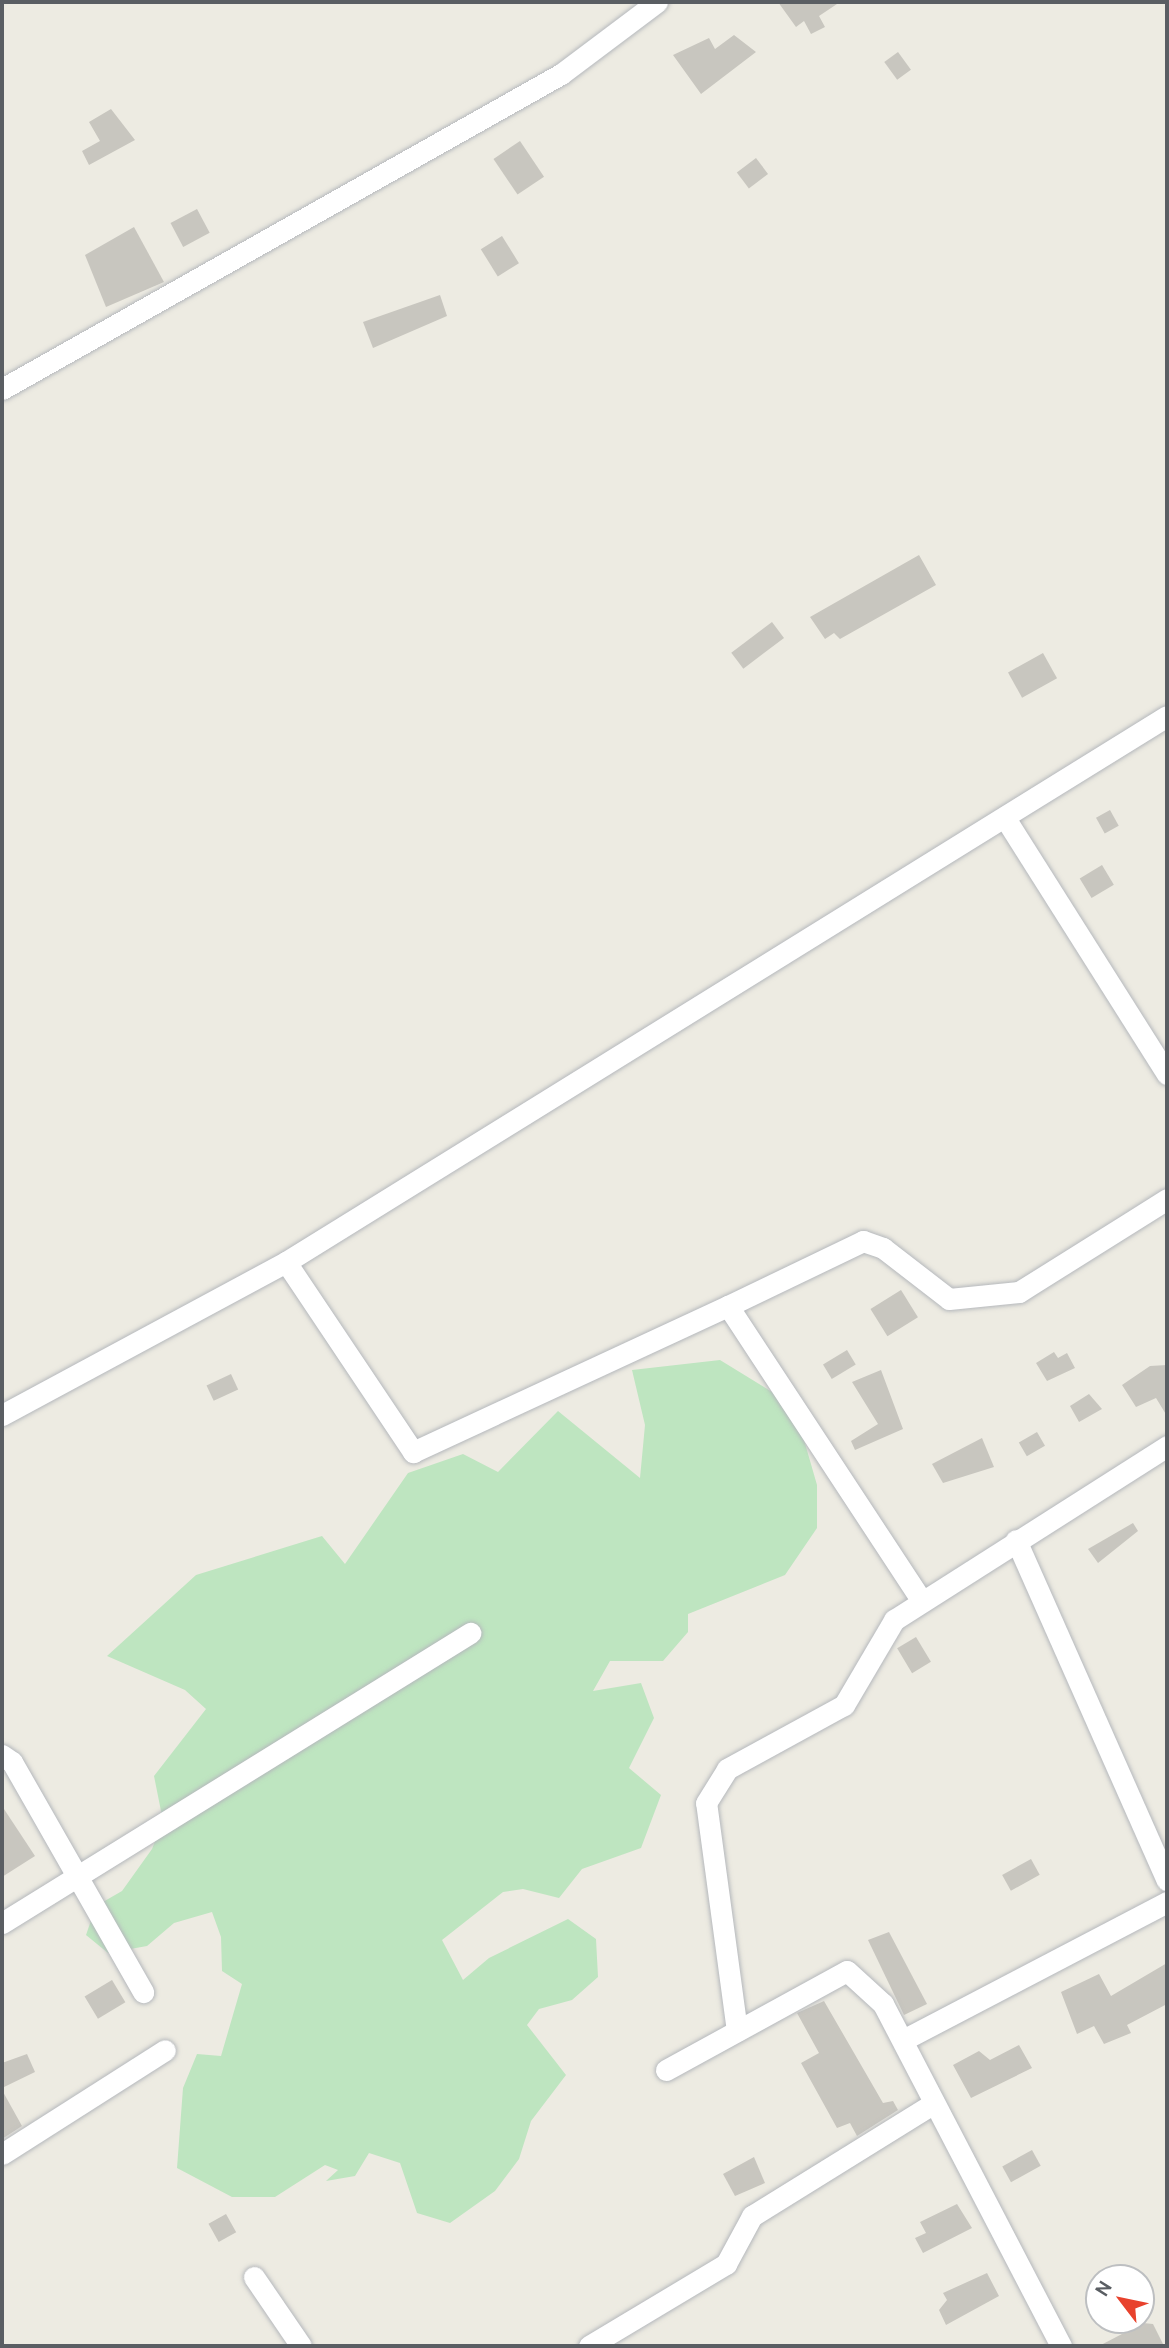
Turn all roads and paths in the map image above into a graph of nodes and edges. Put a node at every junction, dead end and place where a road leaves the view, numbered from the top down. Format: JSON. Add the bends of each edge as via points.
{"nodes":[{"id":1,"x":657,"y":2,"type":"edge"},
{"id":2,"x":2,"y":389,"type":"edge"},
{"id":3,"x":1167,"y":716,"type":"edge"},
{"id":4,"x":1005,"y":818,"type":"junction"},
{"id":5,"x":1165,"y":1065,"type":"edge"},
{"id":6,"x":1167,"y":1199,"type":"edge"},
{"id":7,"x":286,"y":1262,"type":"junction"},
{"id":8,"x":728,"y":1306,"type":"junction"},
{"id":9,"x":2,"y":1415,"type":"edge"},
{"id":10,"x":1167,"y":1446,"type":"edge"},
{"id":11,"x":1016,"y":1540,"type":"junction"},
{"id":12,"x":922,"y":1601,"type":"junction"},
{"id":13,"x":470,"y":1633,"type":"dead end"},
{"id":14,"x":3,"y":1758,"type":"edge"},
{"id":15,"x":77,"y":1875,"type":"junction"},
{"id":16,"x":1167,"y":1880,"type":"edge"},
{"id":17,"x":1167,"y":1902,"type":"edge"},
{"id":18,"x":2,"y":1923,"type":"edge"},
{"id":19,"x":143,"y":1992,"type":"dead end"},
{"id":20,"x":737,"y":2031,"type":"junction"},
{"id":21,"x":903,"y":2040,"type":"junction"},
{"id":22,"x":164,"y":2050,"type":"dead end"},
{"id":23,"x":666,"y":2070,"type":"dead end"},
{"id":24,"x":934,"y":2103,"type":"junction"},
{"id":25,"x":2,"y":2154,"type":"edge"},
{"id":26,"x":254,"y":2277,"type":"dead end"},
{"id":27,"x":301,"y":2346,"type":"edge"},
{"id":28,"x":589,"y":2346,"type":"edge"},
{"id":29,"x":1062,"y":2346,"type":"edge"}],
"edges":[{"from":1,"to":2,"type":"street","via":[[561,74]]},
{"from":3,"to":4,"type":"street"},
{"from":4,"to":5,"type":"street"},
{"from":4,"to":7,"type":"street"},
{"from":6,"to":8,"type":"street","via":[[1019,1292],[949,1299],[883,1248],[863,1241]]},
{"from":7,"to":8,"type":"street","via":[[413,1451]]},
{"from":7,"to":9,"type":"street"},
{"from":8,"to":12,"type":"street"},
{"from":10,"to":11,"type":"street"},
{"from":11,"to":12,"type":"street"},
{"from":11,"to":16,"type":"street"},
{"from":12,"to":20,"type":"street","via":[[894,1620],[844,1705],[727,1769],[706,1803]]},
{"from":13,"to":15,"type":"street"},
{"from":14,"to":15,"type":"street"},
{"from":15,"to":18,"type":"street"},
{"from":15,"to":19,"type":"street"},
{"from":17,"to":21,"type":"street"},
{"from":20,"to":21,"type":"street","via":[[847,1971],[883,2004]]},
{"from":20,"to":23,"type":"street"},
{"from":21,"to":24,"type":"street"},
{"from":22,"to":25,"type":"street"},
{"from":24,"to":28,"type":"street","via":[[752,2216],[726,2264]]},
{"from":24,"to":29,"type":"street"},
{"from":26,"to":27,"type":"street"}]}
